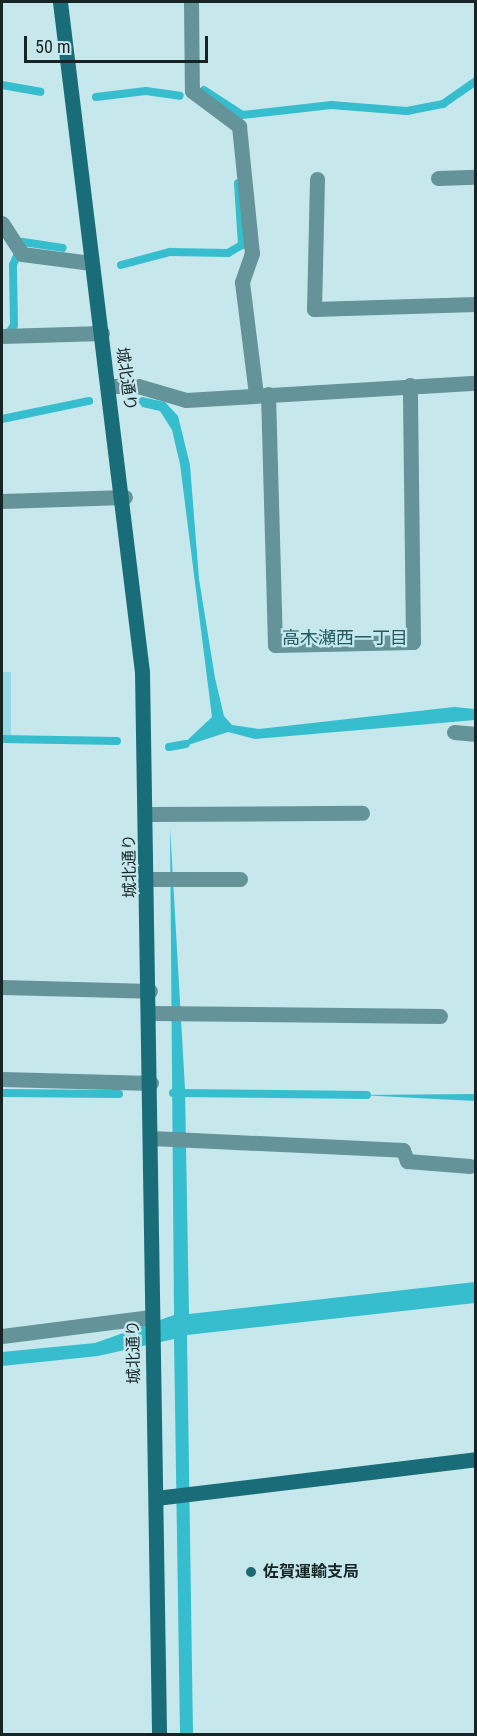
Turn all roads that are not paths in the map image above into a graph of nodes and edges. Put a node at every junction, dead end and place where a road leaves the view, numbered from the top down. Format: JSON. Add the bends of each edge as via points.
{"nodes":[{"id":1,"x":60,"y":2,"type":"edge"},
{"id":2,"x":191,"y":2,"type":"edge"},
{"id":3,"x":476,"y":177,"type":"edge"},
{"id":4,"x":438,"y":178,"type":"dead end"},
{"id":5,"x":317,"y":179,"type":"dead end"},
{"id":6,"x":2,"y":224,"type":"edge"},
{"id":7,"x":92,"y":263,"type":"junction"},
{"id":8,"x":476,"y":304,"type":"edge"},
{"id":9,"x":102,"y":333,"type":"junction"},
{"id":10,"x":8,"y":336,"type":"edge"},
{"id":11,"x":476,"y":383,"type":"edge"},
{"id":12,"x":410,"y":385,"type":"junction"},
{"id":13,"x":109,"y":386,"type":"junction"},
{"id":14,"x":262,"y":394,"type":"junction"},
{"id":15,"x":125,"y":497,"type":"junction"},
{"id":16,"x":2,"y":501,"type":"edge"},
{"id":17,"x":454,"y":732,"type":"dead end"},
{"id":18,"x":476,"y":734,"type":"edge"},
{"id":19,"x":362,"y":813,"type":"dead end"},
{"id":20,"x":147,"y":814,"type":"junction"},
{"id":21,"x":156,"y":879,"type":"junction"},
{"id":22,"x":240,"y":879,"type":"dead end"},
{"id":23,"x":2,"y":987,"type":"edge"},
{"id":24,"x":150,"y":991,"type":"junction"},
{"id":25,"x":151,"y":1013,"type":"junction"},
{"id":26,"x":440,"y":1016,"type":"dead end"},
{"id":27,"x":2,"y":1079,"type":"edge"},
{"id":28,"x":151,"y":1083,"type":"junction"},
{"id":29,"x":151,"y":1138,"type":"junction"},
{"id":30,"x":470,"y":1166,"type":"dead end"},
{"id":31,"x":151,"y":1317,"type":"junction"},
{"id":32,"x":2,"y":1336,"type":"edge"},
{"id":33,"x":476,"y":1459,"type":"edge"},
{"id":34,"x":156,"y":1498,"type":"junction"},
{"id":35,"x":159,"y":1734,"type":"edge"}],
"edges":[{"from":1,"to":7,"type":"street","name":"城北通り"},
{"from":2,"to":14,"type":"street","via":[[192,91],[239,126],[252,253],[242,282]]},
{"from":3,"to":4,"type":"street"},
{"from":5,"to":8,"type":"street","via":[[314,309]]},
{"from":6,"to":7,"type":"street","via":[[18,249]]},
{"from":7,"to":9,"type":"street","name":"城北通り"},
{"from":9,"to":10,"type":"street"},
{"from":9,"to":13,"type":"street","name":"城北通り"},
{"from":11,"to":12,"type":"street"},
{"from":12,"to":14,"type":"street"},
{"from":12,"to":14,"type":"street","via":[[413,642],[275,645]]},
{"from":13,"to":14,"type":"street","via":[[138,386],[186,400]]},
{"from":13,"to":15,"type":"street","name":"城北通り"},
{"from":15,"to":16,"type":"street"},
{"from":15,"to":20,"type":"street","name":"城北通り","via":[[142,672]]},
{"from":17,"to":18,"type":"street"},
{"from":19,"to":20,"type":"street"},
{"from":20,"to":21,"type":"street","name":"城北通り"},
{"from":21,"to":22,"type":"street"},
{"from":21,"to":24,"type":"street","name":"城北通り"},
{"from":23,"to":24,"type":"street"},
{"from":24,"to":25,"type":"street","name":"城北通り"},
{"from":25,"to":26,"type":"street"},
{"from":25,"to":28,"type":"street","name":"城北通り"},
{"from":27,"to":28,"type":"street"},
{"from":28,"to":29,"type":"street","name":"城北通り"},
{"from":29,"to":30,"type":"street","via":[[403,1150],[407,1161]]},
{"from":29,"to":31,"type":"street","name":"城北通り"},
{"from":31,"to":32,"type":"street"},
{"from":31,"to":34,"type":"street","name":"城北通り"},
{"from":33,"to":34,"type":"street"},
{"from":34,"to":35,"type":"street","name":"城北通り"}]}
